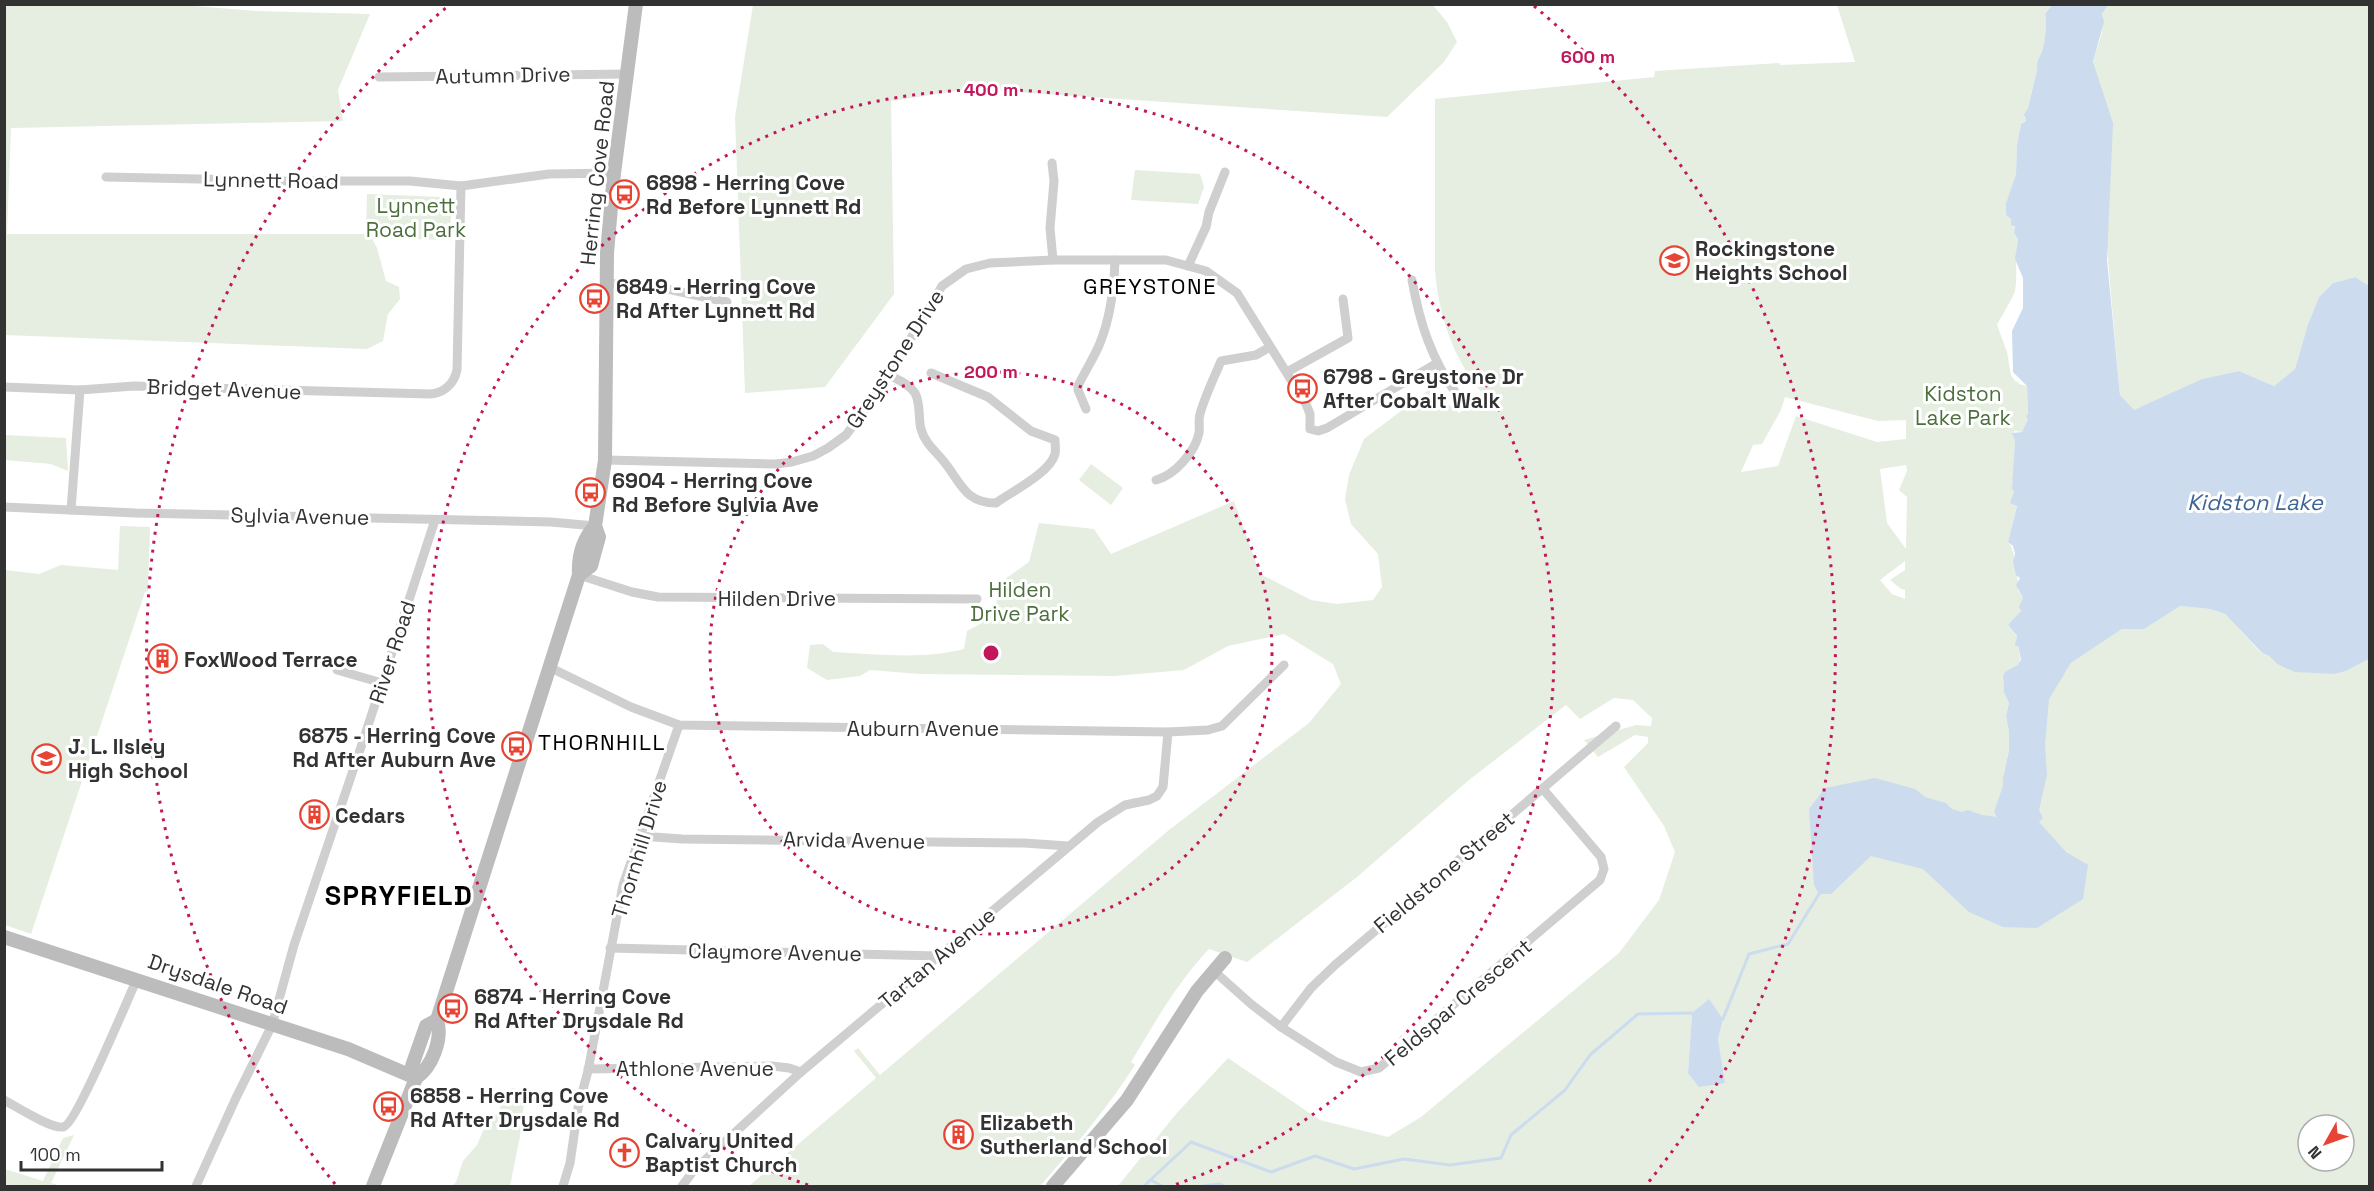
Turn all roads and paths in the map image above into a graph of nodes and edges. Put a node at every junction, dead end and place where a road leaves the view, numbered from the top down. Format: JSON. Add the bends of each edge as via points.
{"nodes":[{"id":1,"x":636,"y":4,"type":"edge"},
{"id":2,"x":627,"y":74,"type":"junction"},
{"id":3,"x":379,"y":77,"type":"dead end"},
{"id":4,"x":1052,"y":163,"type":"dead end"},
{"id":5,"x":1225,"y":172,"type":"dead end"},
{"id":6,"x":614,"y":173,"type":"junction"},
{"id":7,"x":106,"y":177,"type":"dead end"},
{"id":8,"x":461,"y":186,"type":"junction"},
{"id":9,"x":1053,"y":260,"type":"junction"},
{"id":10,"x":1115,"y":260,"type":"junction"},
{"id":11,"x":1188,"y":266,"type":"junction"},
{"id":12,"x":1412,"y":280,"type":"dead end"},
{"id":13,"x":607,"y":283,"type":"junction"},
{"id":14,"x":1343,"y":299,"type":"dead end"},
{"id":15,"x":727,"y":302,"type":"dead end"},
{"id":16,"x":1270,"y":347,"type":"junction"},
{"id":17,"x":1437,"y":363,"type":"junction"},
{"id":18,"x":1287,"y":372,"type":"junction"},
{"id":19,"x":931,"y":373,"type":"dead end"},
{"id":20,"x":889,"y":375,"type":"junction"},
{"id":21,"x":4,"y":387,"type":"edge"},
{"id":22,"x":80,"y":390,"type":"junction"},
{"id":23,"x":1457,"y":395,"type":"dead end"},
{"id":24,"x":1086,"y":409,"type":"dead end"},
{"id":25,"x":605,"y":460,"type":"junction"},
{"id":26,"x":1156,"y":480,"type":"dead end"},
{"id":27,"x":4,"y":507,"type":"edge"},
{"id":28,"x":71,"y":510,"type":"junction"},
{"id":29,"x":435,"y":520,"type":"junction"},
{"id":30,"x":595,"y":526,"type":"junction"},
{"id":31,"x":579,"y":575,"type":"junction"},
{"id":32,"x":977,"y":599,"type":"dead end"},
{"id":33,"x":1284,"y":665,"type":"dead end"},
{"id":34,"x":549,"y":667,"type":"junction"},
{"id":35,"x":337,"y":670,"type":"dead end"},
{"id":36,"x":382,"y":682,"type":"junction"},
{"id":37,"x":679,"y":725,"type":"junction"},
{"id":38,"x":1616,"y":726,"type":"dead end"},
{"id":39,"x":1168,"y":732,"type":"junction"},
{"id":40,"x":1543,"y":789,"type":"junction"},
{"id":41,"x":640,"y":836,"type":"junction"},
{"id":42,"x":1068,"y":846,"type":"junction"},
{"id":43,"x":4,"y":937,"type":"edge"},
{"id":44,"x":610,"y":948,"type":"junction"},
{"id":45,"x":939,"y":956,"type":"junction"},
{"id":46,"x":1225,"y":958,"type":"dead end"},
{"id":47,"x":1214,"y":971,"type":"junction"},
{"id":48,"x":137,"y":979,"type":"junction"},
{"id":49,"x":272,"y":1025,"type":"junction"},
{"id":50,"x":1281,"y":1027,"type":"junction"},
{"id":51,"x":588,"y":1069,"type":"junction"},
{"id":52,"x":801,"y":1071,"type":"junction"},
{"id":53,"x":416,"y":1078,"type":"junction"},
{"id":54,"x":4,"y":1100,"type":"edge"},
{"id":55,"x":196,"y":1186,"type":"edge"},
{"id":56,"x":373,"y":1186,"type":"edge"},
{"id":57,"x":563,"y":1186,"type":"edge"},
{"id":58,"x":682,"y":1186,"type":"edge"},
{"id":59,"x":1053,"y":1186,"type":"edge"}],
"edges":[{"from":1,"to":2,"type":"main road","name":"Herring Cove Road"},
{"from":2,"to":3,"type":"street","name":"Autumn Drive"},
{"from":2,"to":6,"type":"main road","name":"Herring Cove Road"},
{"from":4,"to":9,"type":"street"},
{"from":5,"to":11,"type":"street"},
{"from":6,"to":8,"type":"street","name":"Lynnett Road","via":[[549,174]]},
{"from":6,"to":13,"type":"main road","name":"Herring Cove Road"},
{"from":7,"to":8,"type":"street","name":"Lynnett Road","via":[[410,181]]},
{"from":8,"to":22,"type":"street","name":"Bridget Avenue","via":[[457,370],[453,382],[443,391],[430,394],[134,386]]},
{"from":9,"to":10,"type":"street","name":"Greystone Drive"},
{"from":9,"to":20,"type":"street","name":"Greystone Drive","via":[[990,262],[955,275],[932,299]]},
{"from":10,"to":11,"type":"street","name":"Greystone Drive","via":[[1166,260]]},
{"from":10,"to":24,"type":"street","via":[[1106,325],[1078,386]]},
{"from":11,"to":16,"type":"street","name":"Greystone Drive","via":[[1206,271],[1237,293]]},
{"from":12,"to":17,"type":"street","via":[[1423,328]]},
{"from":13,"to":15,"type":"street","via":[[672,290]]},
{"from":13,"to":25,"type":"main road","name":"Herring Cove Road"},
{"from":14,"to":18,"type":"street","via":[[1348,338]]},
{"from":16,"to":18,"type":"street","name":"Greystone Drive"},
{"from":16,"to":26,"type":"street","via":[[1256,355],[1221,361],[1199,415],[1194,444],[1180,464]]},
{"from":17,"to":18,"type":"street","name":"Greystone Drive","via":[[1318,431],[1310,429],[1306,404]]},
{"from":17,"to":23,"type":"street"},
{"from":19,"to":20,"type":"street","via":[[988,397],[1031,431],[1055,440],[1052,461],[996,503],[979,500],[960,486],[927,443],[914,392]]},
{"from":20,"to":25,"type":"street","name":"Greystone Drive","via":[[849,431],[807,458],[776,464]]},
{"from":21,"to":22,"type":"street","name":"Bridget Avenue"},
{"from":22,"to":28,"type":"street"},
{"from":25,"to":30,"type":"main road","name":"Herring Cove Road"},
{"from":27,"to":28,"type":"street","name":"Sylvia Avenue"},
{"from":28,"to":29,"type":"street","name":"Sylvia Avenue"},
{"from":29,"to":30,"type":"street","name":"Sylvia Avenue"},
{"from":29,"to":36,"type":"street","name":"River Road"},
{"from":30,"to":31,"type":"main road","name":"Herring Cove Road","via":[[599,537],[591,566]]},
{"from":31,"to":32,"type":"street","name":"Hilden Drive","via":[[658,597]]},
{"from":31,"to":34,"type":"main road","name":"Herring Cove Road"},
{"from":33,"to":39,"type":"street","name":"Auburn Avenue","via":[[1222,726]]},
{"from":34,"to":37,"type":"street","name":"Auburn Avenue"},
{"from":34,"to":53,"type":"main road","name":"Herring Cove Road","via":[[437,1020],[426,1026],[412,1066]]},
{"from":35,"to":36,"type":"street"},
{"from":36,"to":49,"type":"street","name":"River Road","via":[[294,945]]},
{"from":37,"to":39,"type":"street","name":"Auburn Avenue"},
{"from":37,"to":41,"type":"street","name":"Thornhill Drive"},
{"from":38,"to":40,"type":"street","name":"Fieldstone Street"},
{"from":39,"to":42,"type":"street","name":"Tartan Avenue","via":[[1163,787],[1159,793],[1115,810]]},
{"from":40,"to":50,"type":"street","name":"Fieldstone Street","via":[[1335,965]]},
{"from":40,"to":50,"type":"street","name":"Feldspar Crescent","via":[[1601,857],[1604,872],[1596,885],[1375,1070],[1360,1072],[1348,1068]]},
{"from":41,"to":42,"type":"street","name":"Arvida Avenue"},
{"from":41,"to":44,"type":"street","name":"Thornhill Drive","via":[[623,885]]},
{"from":42,"to":45,"type":"street","name":"Tartan Avenue"},
{"from":43,"to":48,"type":"main road","name":"Drysdale Road"},
{"from":44,"to":45,"type":"street","name":"Claymore Avenue"},
{"from":44,"to":51,"type":"street","name":"Thornhill Drive"},
{"from":45,"to":52,"type":"street","name":"Tartan Avenue"},
{"from":46,"to":47,"type":"main road"},
{"from":47,"to":50,"type":"street","name":"Feldspar Crescent"},
{"from":47,"to":59,"type":"main road","via":[[1197,990],[1127,1100]]},
{"from":48,"to":49,"type":"main road","name":"Drysdale Road"},
{"from":48,"to":54,"type":"street","via":[[69,1124],[54,1126]]},
{"from":49,"to":53,"type":"main road","name":"Drysdale Road","via":[[348,1049]]},
{"from":49,"to":55,"type":"street","name":"River Road"},
{"from":51,"to":52,"type":"street","name":"Athlone Avenue","via":[[772,1066]]},
{"from":51,"to":57,"type":"street","name":"Thornhill Drive"},
{"from":52,"to":58,"type":"street","name":"Tartan Avenue","via":[[694,1170]]},
{"from":53,"to":56,"type":"main road","name":"Herring Cove Road"}]}
